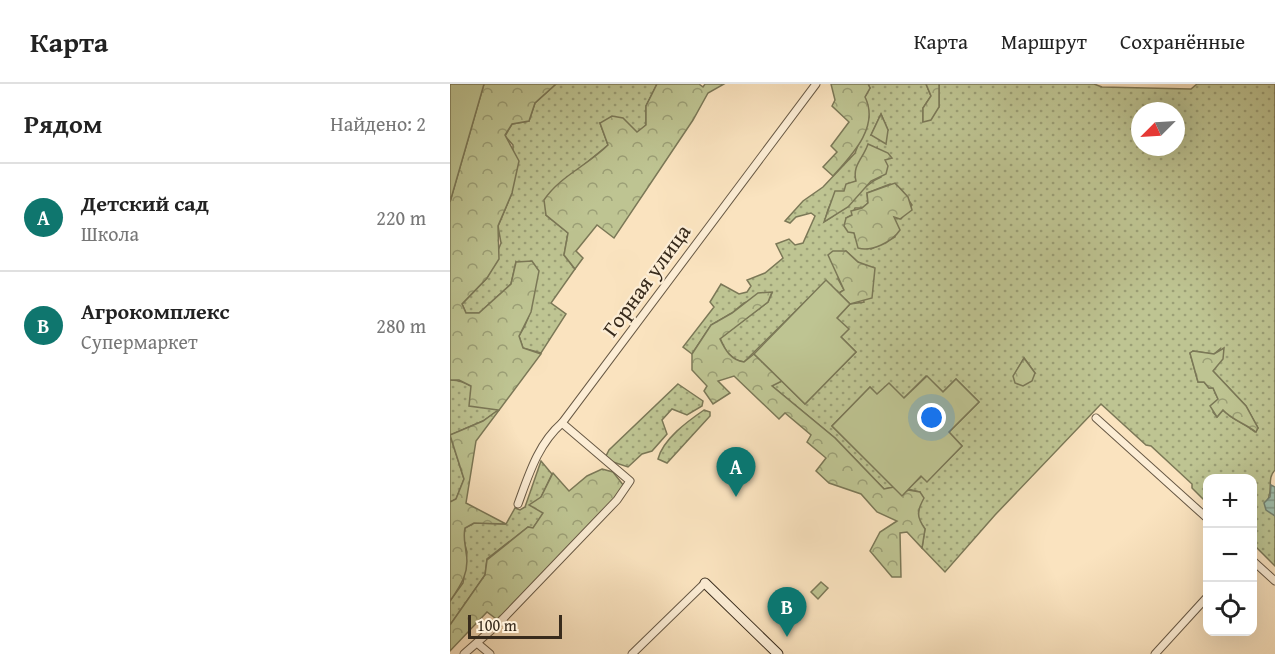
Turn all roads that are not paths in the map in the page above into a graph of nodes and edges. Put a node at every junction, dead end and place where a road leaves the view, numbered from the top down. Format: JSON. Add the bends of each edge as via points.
{"nodes":[{"id":1,"x":816,"y":84,"type":"edge"},
{"id":2,"x":1096,"y":418,"type":"dead end"},
{"id":3,"x":562,"y":423,"type":"junction"},
{"id":4,"x":518,"y":504,"type":"dead end"},
{"id":5,"x":1203,"y":514,"type":"edge"},
{"id":6,"x":1257,"y":565,"type":"edge"},
{"id":7,"x":1275,"y":581,"type":"edge"},
{"id":8,"x":705,"y":583,"type":"joint"},
{"id":9,"x":1203,"y":601,"type":"edge"},
{"id":10,"x":477,"y":644,"type":"junction"},
{"id":11,"x":464,"y":654,"type":"edge"},
{"id":12,"x":490,"y":654,"type":"edge"},
{"id":13,"x":632,"y":654,"type":"edge"},
{"id":14,"x":778,"y":654,"type":"edge"},
{"id":15,"x":1155,"y":654,"type":"edge"}],
"edges":[{"from":1,"to":3,"type":"street","name":"Горная улица"},
{"from":2,"to":5,"type":"street"},
{"from":3,"to":4,"type":"street","name":"Горная улица","via":[[548,435],[535,458]]},
{"from":3,"to":10,"type":"street","via":[[630,480],[617,500]]},
{"from":6,"to":7,"type":"street"},
{"from":8,"to":13,"type":"street"},
{"from":8,"to":14,"type":"street"},
{"from":9,"to":15,"type":"street"},
{"from":10,"to":11,"type":"street"},
{"from":10,"to":12,"type":"street"}]}
